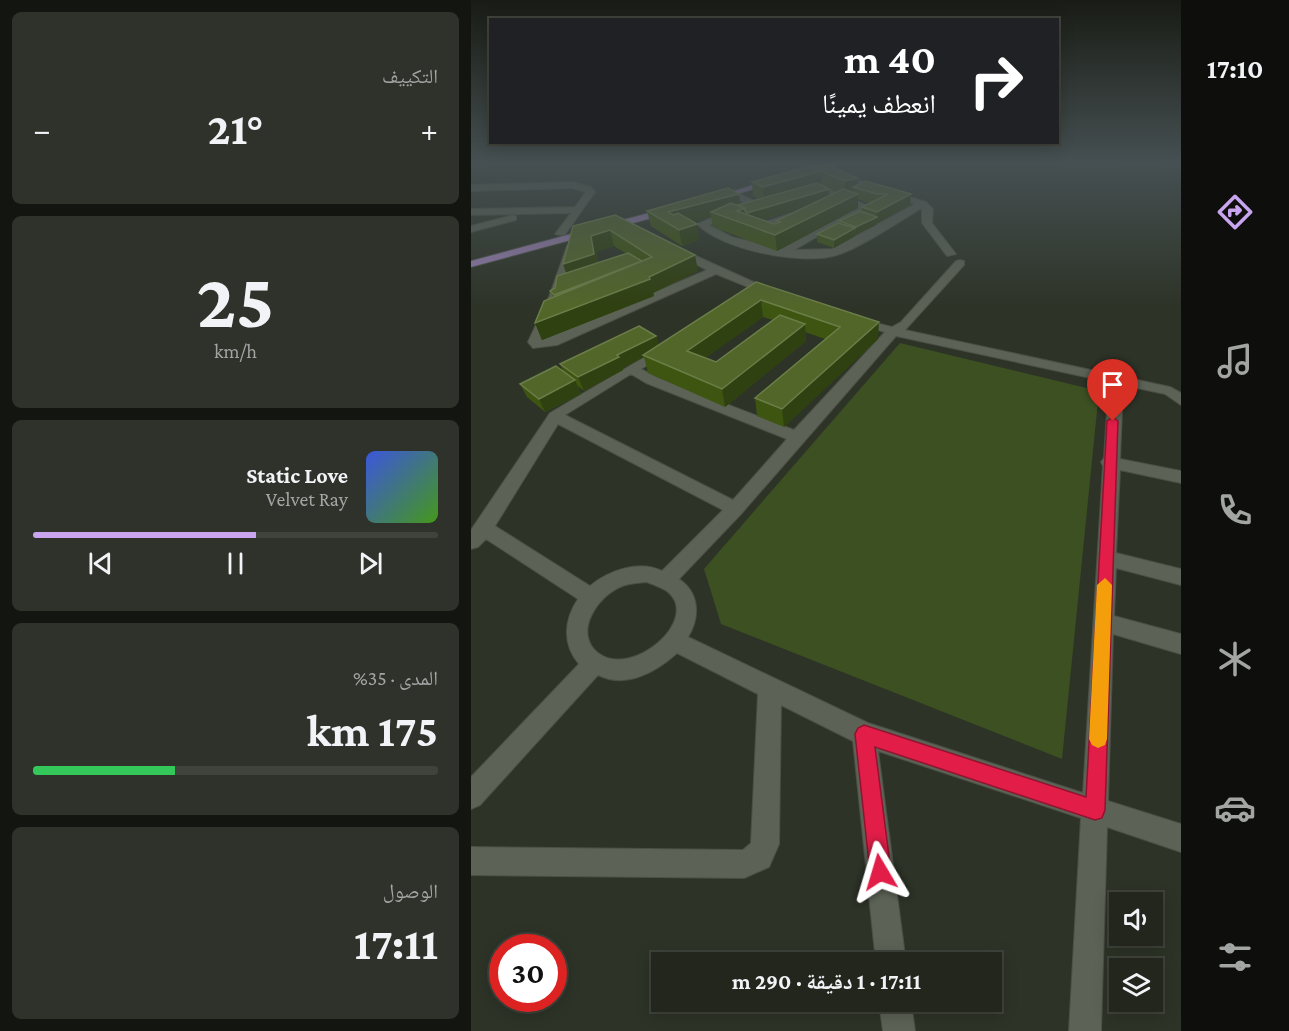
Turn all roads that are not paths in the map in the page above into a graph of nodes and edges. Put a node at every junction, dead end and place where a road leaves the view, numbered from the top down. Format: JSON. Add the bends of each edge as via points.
{"nodes":[{"id":1,"x":504,"y":211,"type":"edge"},
{"id":2,"x":541,"y":211,"type":"edge"},
{"id":3,"x":577,"y":211,"type":"edge"},
{"id":4,"x":652,"y":211,"type":"edge"},
{"id":5,"x":666,"y":211,"type":"edge"},
{"id":6,"x":739,"y":211,"type":"edge"},
{"id":7,"x":807,"y":211,"type":"edge"},
{"id":8,"x":856,"y":211,"type":"edge"},
{"id":9,"x":910,"y":211,"type":"edge"},
{"id":10,"x":928,"y":211,"type":"edge"},
{"id":11,"x":471,"y":212,"type":"edge"},
{"id":12,"x":796,"y":216,"type":"edge"},
{"id":13,"x":471,"y":229,"type":"edge"},
{"id":14,"x":560,"y":234,"type":"junction"},
{"id":15,"x":576,"y":236,"type":"junction"},
{"id":16,"x":658,"y":240,"type":"edge"},
{"id":17,"x":786,"y":251,"type":"junction"},
{"id":18,"x":471,"y":258,"type":"edge"},
{"id":19,"x":471,"y":264,"type":"edge"},
{"id":20,"x":715,"y":270,"type":"junction"},
{"id":21,"x":765,"y":290,"type":"junction"},
{"id":22,"x":786,"y":297,"type":"edge"},
{"id":23,"x":744,"y":302,"type":"edge"},
{"id":24,"x":849,"y":318,"type":"edge"},
{"id":25,"x":893,"y":331,"type":"junction"},
{"id":26,"x":683,"y":339,"type":"edge"},
{"id":27,"x":632,"y":369,"type":"junction"},
{"id":28,"x":1116,"y":380,"type":"junction"},
{"id":29,"x":1181,"y":400,"type":"edge"},
{"id":30,"x":555,"y":416,"type":"junction"},
{"id":31,"x":797,"y":437,"type":"junction"},
{"id":32,"x":1109,"y":462,"type":"junction"},
{"id":33,"x":1181,"y":477,"type":"edge"},
{"id":34,"x":735,"y":509,"type":"junction"},
{"id":35,"x":477,"y":535,"type":"edge"},
{"id":36,"x":1106,"y":558,"type":"junction"},
{"id":37,"x":1181,"y":577,"type":"edge"},
{"id":38,"x":667,"y":579,"type":"junction"},
{"id":39,"x":591,"y":597,"type":"junction"},
{"id":40,"x":1103,"y":622,"type":"junction"},
{"id":41,"x":676,"y":642,"type":"junction"},
{"id":42,"x":1181,"y":644,"type":"edge"},
{"id":43,"x":594,"y":664,"type":"junction"},
{"id":44,"x":771,"y":689,"type":"junction"},
{"id":45,"x":864,"y":734,"type":"junction"},
{"id":46,"x":471,"y":796,"type":"edge"},
{"id":47,"x":1095,"y":810,"type":"junction"},
{"id":48,"x":1181,"y":838,"type":"edge"},
{"id":49,"x":471,"y":861,"type":"edge"},
{"id":50,"x":890,"y":952,"type":"edge"},
{"id":51,"x":896,"y":1012,"type":"edge"},
{"id":52,"x":899,"y":1031,"type":"edge"},
{"id":53,"x":1085,"y":1031,"type":"edge"}],
"edges":[{"from":1,"to":11,"type":"street"},
{"from":2,"to":13,"type":"street"},
{"from":3,"to":14,"type":"street"},
{"from":4,"to":14,"type":"main road"},
{"from":5,"to":15,"type":"main road","via":[[634,225]]},
{"from":6,"to":17,"type":"street","via":[[702,224],[751,247]]},
{"from":7,"to":12,"type":"street"},
{"from":8,"to":17,"type":"street"},
{"from":9,"to":17,"type":"street","via":[[835,252],[819,255]]},
{"from":10,"to":25,"type":"street","via":[[927,224],[956,258],[905,325]]},
{"from":14,"to":18,"type":"main road"},
{"from":15,"to":19,"type":"main road"},
{"from":15,"to":20,"type":"street","via":[[535,342],[538,345]]},
{"from":16,"to":20,"type":"street"},
{"from":20,"to":21,"type":"street"},
{"from":21,"to":22,"type":"street"},
{"from":21,"to":23,"type":"street"},
{"from":24,"to":25,"type":"street"},
{"from":25,"to":28,"type":"street"},
{"from":25,"to":31,"type":"street"},
{"from":26,"to":27,"type":"street"},
{"from":27,"to":30,"type":"street"},
{"from":27,"to":31,"type":"street"},
{"from":28,"to":29,"type":"street","via":[[1170,391]]},
{"from":28,"to":32,"type":"street"},
{"from":30,"to":34,"type":"street"},
{"from":30,"to":35,"type":"street"},
{"from":31,"to":34,"type":"street"},
{"from":32,"to":33,"type":"street"},
{"from":32,"to":36,"type":"street"},
{"from":34,"to":38,"type":"street"},
{"from":35,"to":39,"type":"street","via":[[512,544]]},
{"from":36,"to":37,"type":"street"},
{"from":36,"to":40,"type":"street"},
{"from":38,"to":39,"type":"street","via":[[649,574],[629,575],[609,583]]},
{"from":38,"to":41,"type":"street","via":[[681,589],[687,605],[686,623]]},
{"from":39,"to":43,"type":"street","via":[[580,614],[575,633],[580,651]]},
{"from":40,"to":42,"type":"street"},
{"from":40,"to":47,"type":"street"},
{"from":41,"to":43,"type":"street","via":[[659,658],[637,668],[614,670]]},
{"from":41,"to":44,"type":"street"},
{"from":43,"to":46,"type":"street"},
{"from":44,"to":45,"type":"street"},
{"from":44,"to":49,"type":"street","via":[[765,844],[759,857],[744,864]]},
{"from":45,"to":47,"type":"street"},
{"from":45,"to":50,"type":"street"},
{"from":47,"to":48,"type":"street"},
{"from":47,"to":53,"type":"street"},
{"from":51,"to":52,"type":"street"}]}
